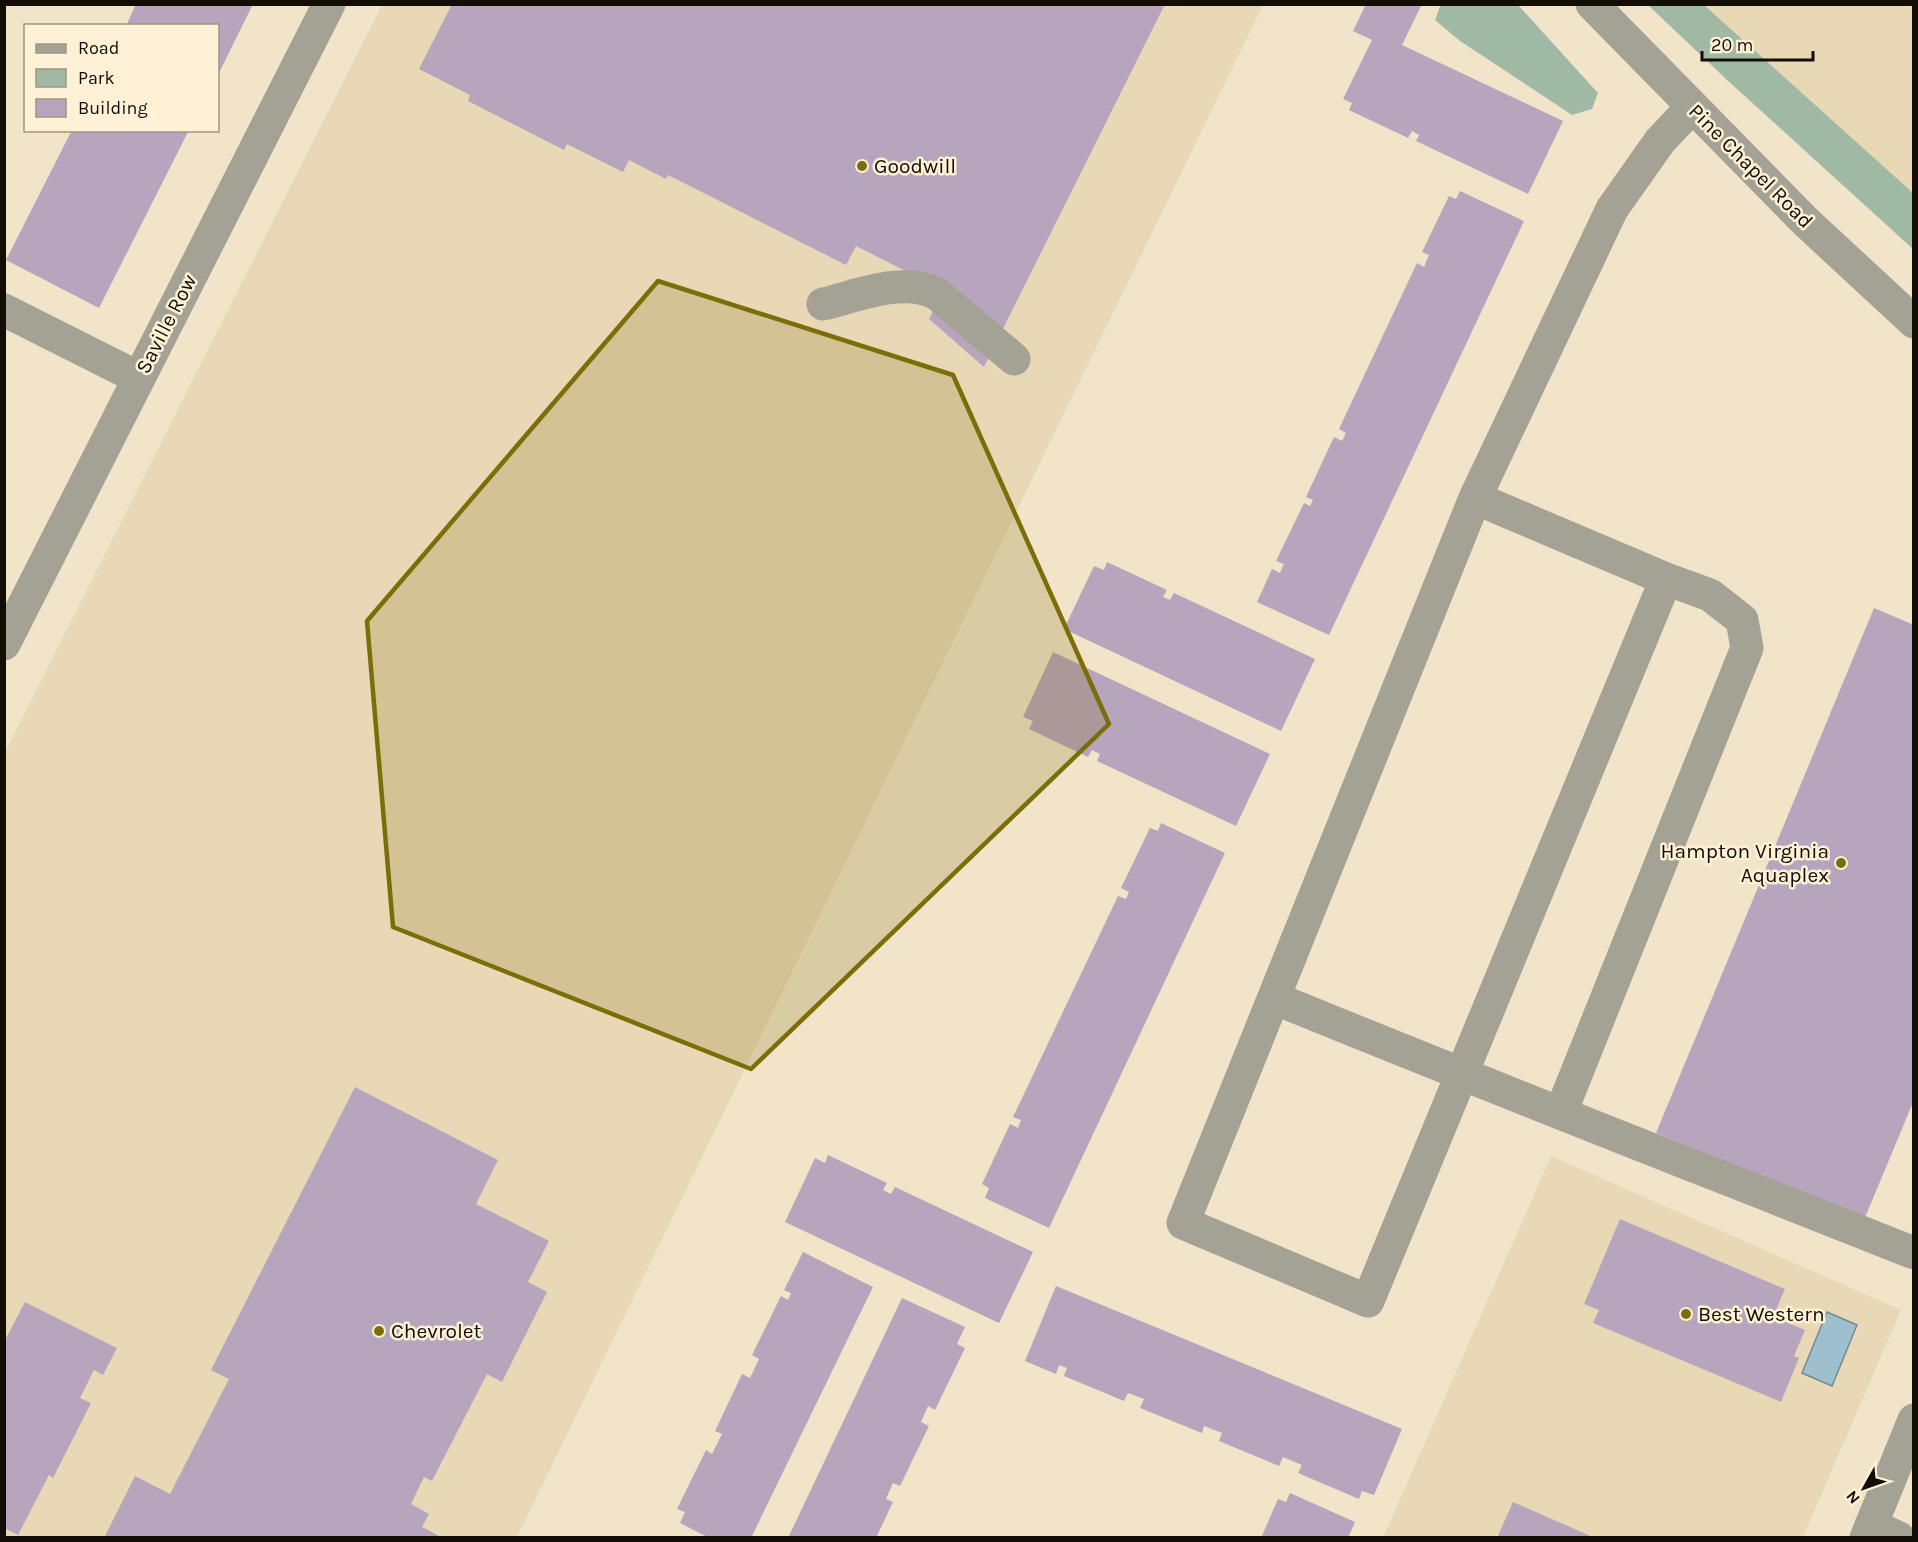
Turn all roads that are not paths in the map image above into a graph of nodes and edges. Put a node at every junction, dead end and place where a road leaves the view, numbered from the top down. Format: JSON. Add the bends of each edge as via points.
{"nodes":[{"id":1,"x":330,"y":4,"type":"edge"},
{"id":2,"x":1592,"y":4,"type":"edge"},
{"id":3,"x":1692,"y":107,"type":"junction"},
{"id":4,"x":823,"y":304,"type":"dead end"},
{"id":5,"x":4,"y":310,"type":"edge"},
{"id":6,"x":1914,"y":322,"type":"edge"},
{"id":7,"x":1014,"y":359,"type":"dead end"},
{"id":8,"x":139,"y":378,"type":"junction"},
{"id":9,"x":1475,"y":498,"type":"junction"},
{"id":10,"x":1666,"y":579,"type":"junction"},
{"id":11,"x":4,"y":644,"type":"edge"},
{"id":12,"x":1274,"y":998,"type":"junction"},
{"id":13,"x":1461,"y":1075,"type":"junction"},
{"id":14,"x":1561,"y":1112,"type":"junction"},
{"id":15,"x":1914,"y":1253,"type":"edge"},
{"id":16,"x":1914,"y":1420,"type":"edge"},
{"id":17,"x":1878,"y":1533,"type":"edge"}],
"edges":[{"from":1,"to":8,"type":"street","name":"Saville Row"},
{"from":2,"to":3,"type":"street","name":"Pine Chapel Road"},
{"from":3,"to":6,"type":"street","name":"Pine Chapel Road","via":[[1805,221]]},
{"from":3,"to":9,"type":"street","via":[[1660,141],[1611,209]]},
{"from":4,"to":7,"type":"street","via":[[901,286],[927,288]]},
{"from":5,"to":8,"type":"street"},
{"from":8,"to":11,"type":"street","name":"Saville Row"},
{"from":9,"to":10,"type":"street"},
{"from":9,"to":12,"type":"street"},
{"from":10,"to":13,"type":"street"},
{"from":10,"to":14,"type":"street","via":[[1710,595],[1742,620],[1747,648]]},
{"from":12,"to":13,"type":"street"},
{"from":12,"to":13,"type":"street","via":[[1183,1223],[1368,1301]]},
{"from":13,"to":14,"type":"street"},
{"from":14,"to":15,"type":"street"},
{"from":16,"to":17,"type":"street"}]}
